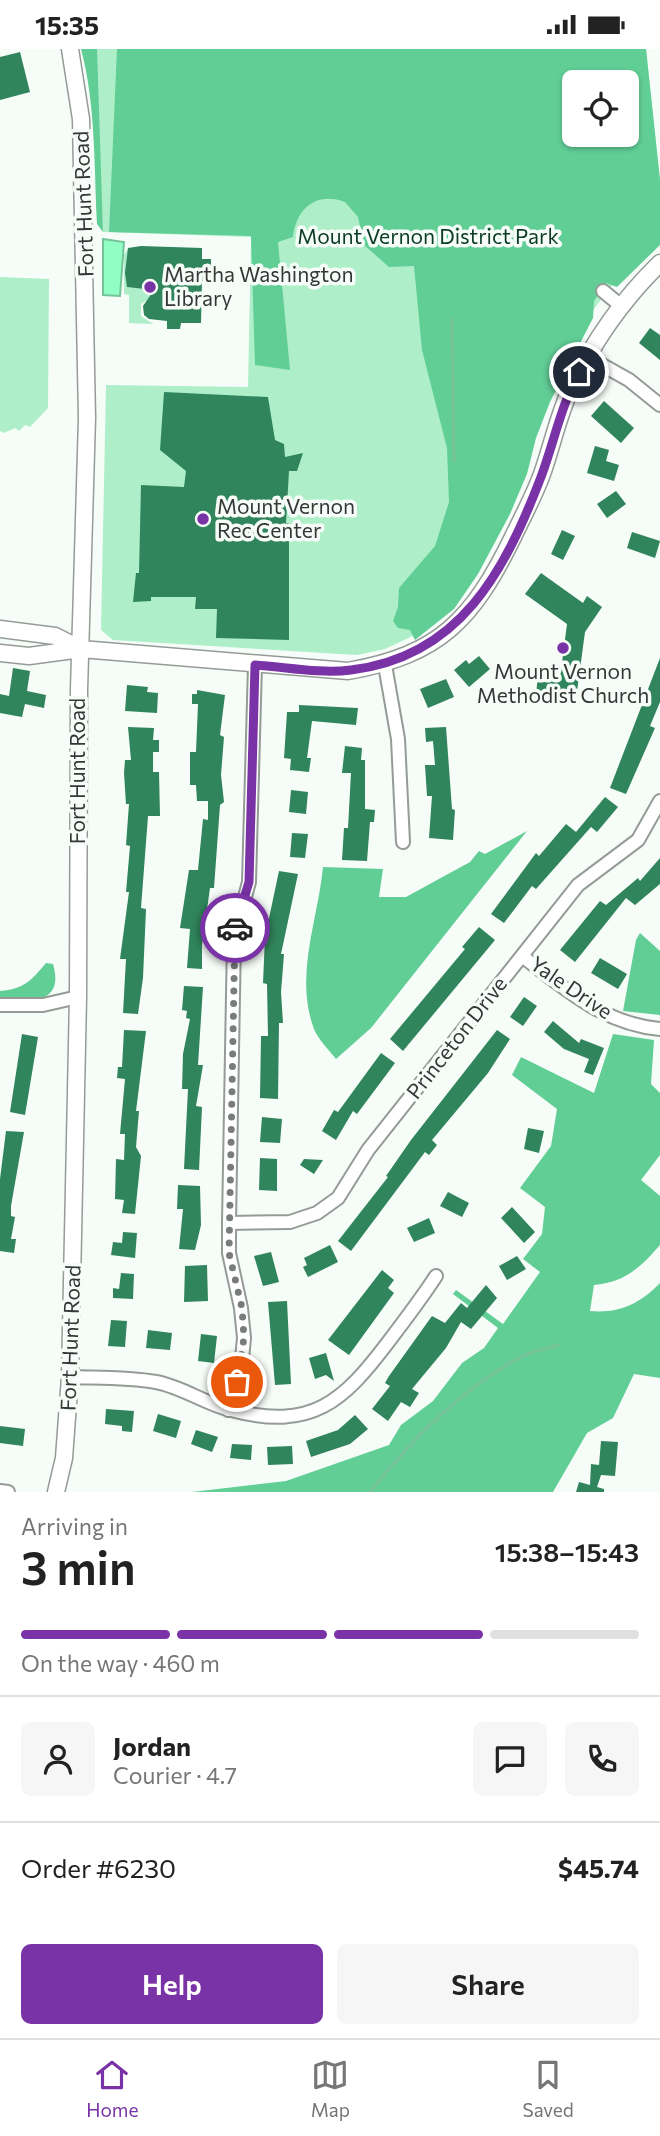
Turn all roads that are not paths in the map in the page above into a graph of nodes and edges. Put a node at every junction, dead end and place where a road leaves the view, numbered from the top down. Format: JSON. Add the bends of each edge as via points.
{"nodes":[{"id":1,"x":70,"y":49,"type":"edge"},
{"id":2,"x":660,"y":263,"type":"edge"},
{"id":3,"x":603,"y":291,"type":"dead end"},
{"id":4,"x":620,"y":305,"type":"junction"},
{"id":5,"x":588,"y":357,"type":"junction"},
{"id":6,"x":660,"y":405,"type":"edge"},
{"id":7,"x":0,"y":629,"type":"edge"},
{"id":8,"x":80,"y":649,"type":"junction"},
{"id":9,"x":0,"y":653,"type":"edge"},
{"id":10,"x":385,"y":664,"type":"junction"},
{"id":11,"x":255,"y":665,"type":"junction"},
{"id":12,"x":660,"y":801,"type":"edge"},
{"id":13,"x":403,"y":842,"type":"dead end"},
{"id":14,"x":522,"y":956,"type":"junction"},
{"id":15,"x":78,"y":997,"type":"junction"},
{"id":16,"x":0,"y":1005,"type":"edge"},
{"id":17,"x":660,"y":1029,"type":"edge"},
{"id":18,"x":229,"y":1223,"type":"junction"},
{"id":19,"x":436,"y":1276,"type":"dead end"},
{"id":20,"x":70,"y":1377,"type":"junction"},
{"id":21,"x":228,"y":1410,"type":"junction"},
{"id":22,"x":0,"y":1491,"type":"edge"},
{"id":23,"x":8,"y":1492,"type":"edge"},
{"id":24,"x":56,"y":1492,"type":"edge"}],
"edges":[{"from":1,"to":8,"type":"main road","name":"Fort Hunt Road","via":[[81,119],[86,276]]},
{"from":2,"to":4,"type":"main road"},
{"from":3,"to":4,"type":"street"},
{"from":4,"to":5,"type":"main road"},
{"from":5,"to":6,"type":"street","via":[[629,380]]},
{"from":5,"to":10,"type":"main road","via":[[565,403],[535,492],[485,590],[464,617],[438,639]]},
{"from":7,"to":8,"type":"main road","via":[[55,636]]},
{"from":8,"to":9,"type":"main road","via":[[29,656]]},
{"from":8,"to":11,"type":"main road"},
{"from":8,"to":15,"type":"main road","name":"Fort Hunt Road"},
{"from":10,"to":11,"type":"main road","via":[[348,671]]},
{"from":10,"to":13,"type":"street","via":[[398,739]]},
{"from":11,"to":18,"type":"street","via":[[249,882],[234,938]]},
{"from":12,"to":14,"type":"street","name":"Princeton Drive","via":[[638,841],[578,885]]},
{"from":14,"to":17,"type":"street","name":"Yale Drive","via":[[593,1009],[624,1022]]},
{"from":14,"to":18,"type":"street","name":"Princeton Drive","via":[[368,1150],[338,1198],[317,1213],[290,1222]]},
{"from":15,"to":16,"type":"street","via":[[43,1005]]},
{"from":15,"to":20,"type":"main road","name":"Fort Hunt Road"},
{"from":18,"to":21,"type":"street","via":[[229,1253],[244,1338]]},
{"from":19,"to":21,"type":"street","via":[[345,1394],[321,1407],[285,1416]]},
{"from":20,"to":21,"type":"street","via":[[153,1381]]},
{"from":20,"to":24,"type":"main road","name":"Fort Hunt Road","via":[[64,1458]]},
{"from":22,"to":23,"type":"street"}]}
